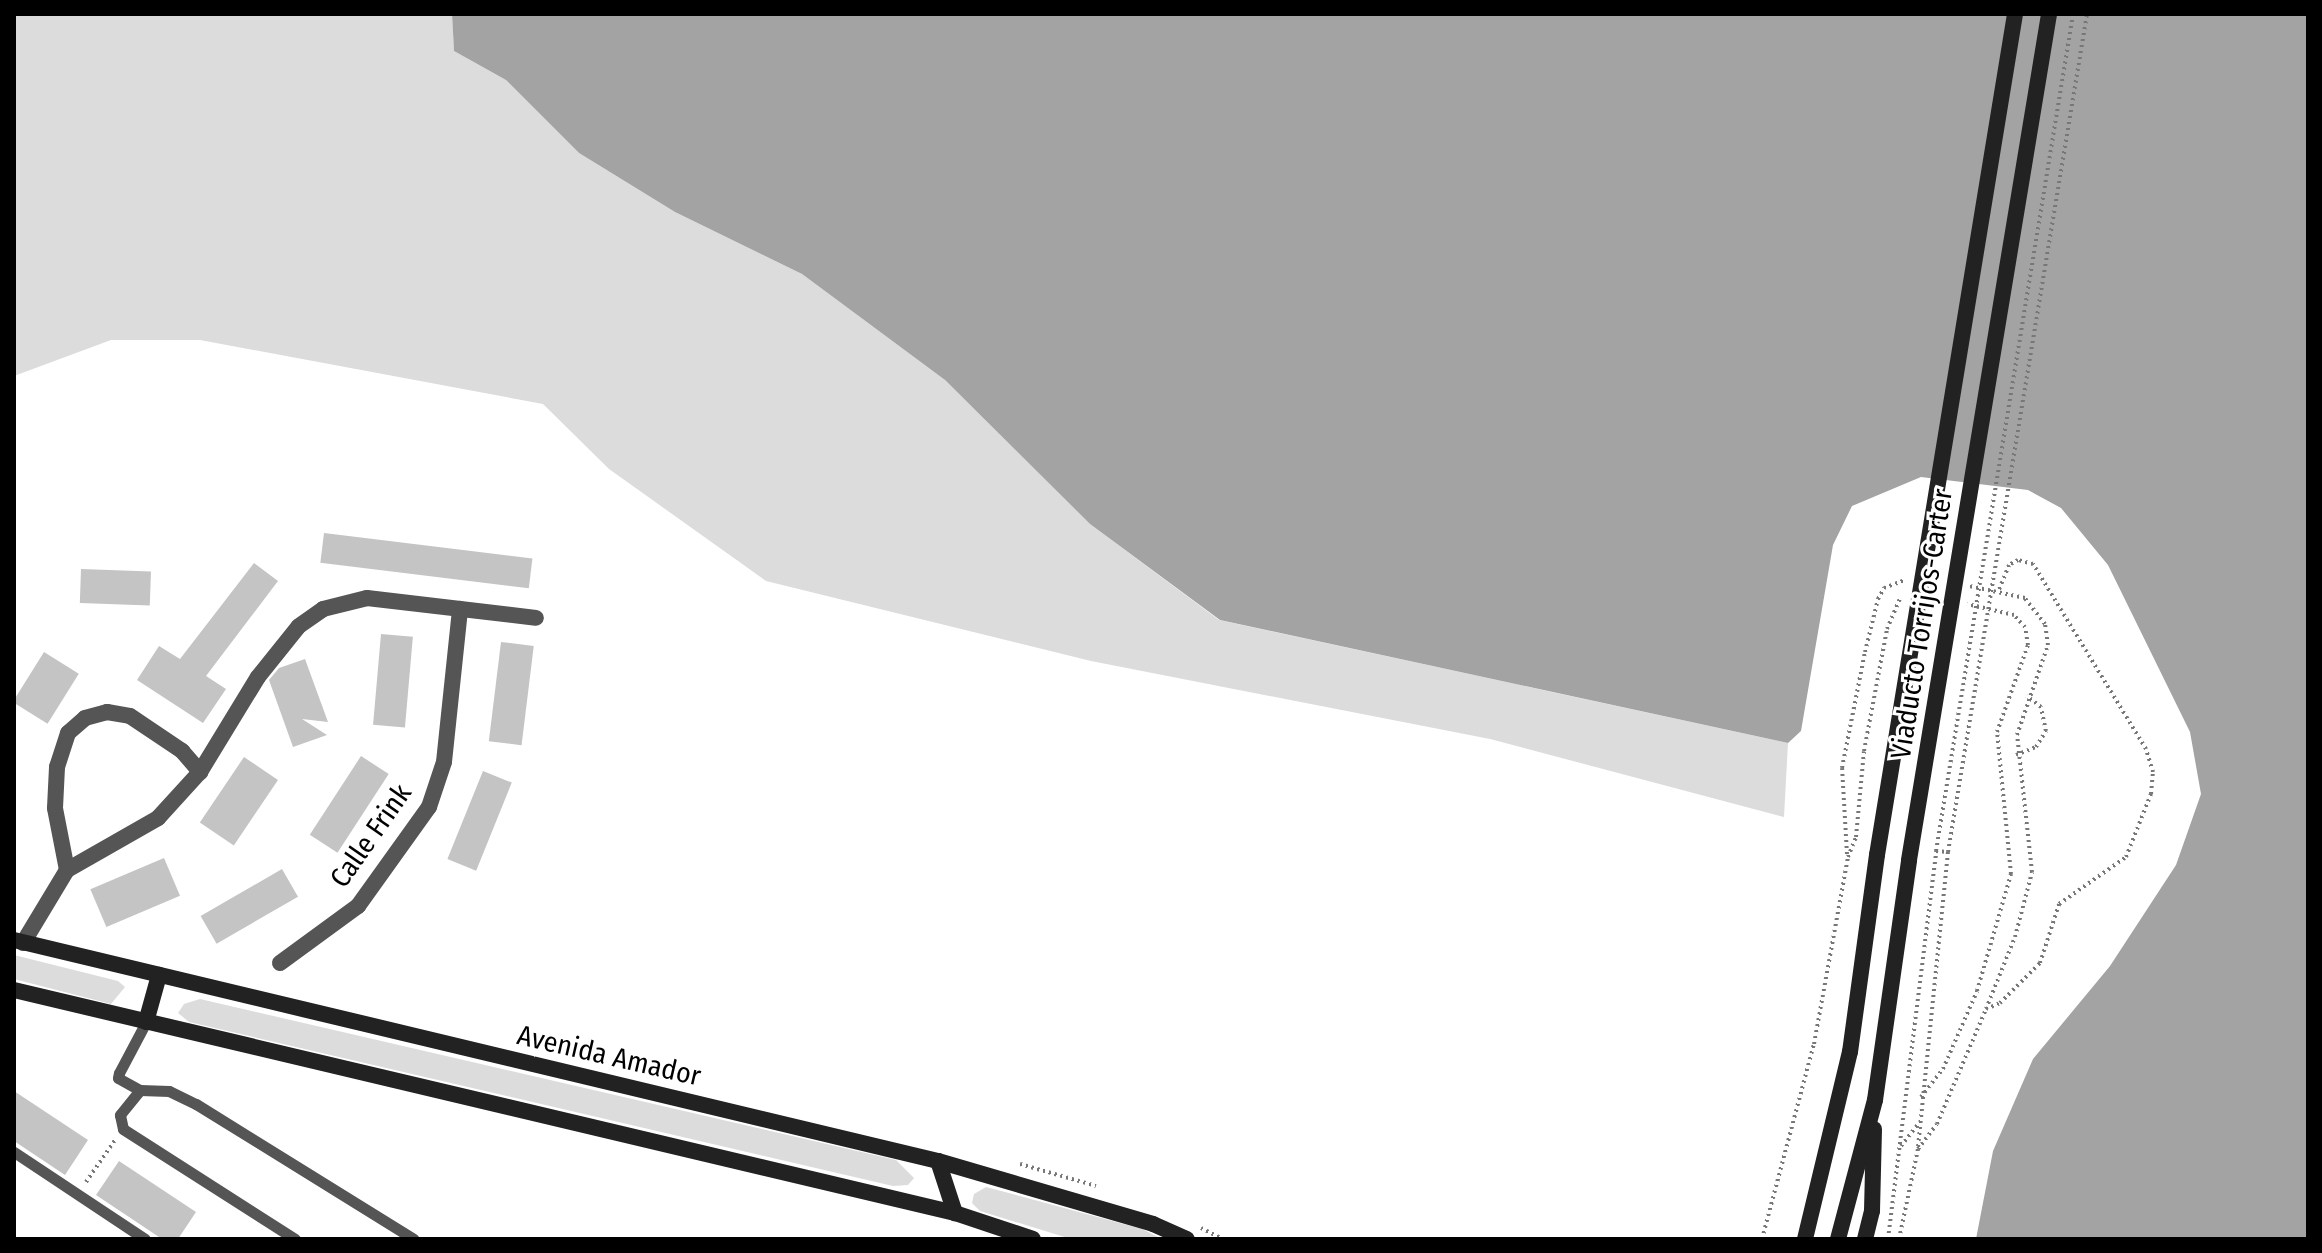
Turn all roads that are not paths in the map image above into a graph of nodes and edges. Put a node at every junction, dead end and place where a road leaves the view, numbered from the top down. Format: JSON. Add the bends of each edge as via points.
{"nodes":[{"id":1,"x":2015,"y":14,"type":"edge"},
{"id":2,"x":2049,"y":14,"type":"edge"},
{"id":3,"x":460,"y":609,"type":"junction"},
{"id":4,"x":536,"y":618,"type":"dead end"},
{"id":5,"x":200,"y":772,"type":"junction"},
{"id":6,"x":67,"y":870,"type":"junction"},
{"id":7,"x":18,"y":942,"type":"edge"},
{"id":8,"x":280,"y":963,"type":"dead end"},
{"id":9,"x":159,"y":975,"type":"junction"},
{"id":10,"x":14,"y":990,"type":"edge"},
{"id":11,"x":146,"y":1022,"type":"junction"},
{"id":12,"x":140,"y":1090,"type":"junction"},
{"id":13,"x":1875,"y":1100,"type":"junction"},
{"id":14,"x":14,"y":1152,"type":"edge"},
{"id":15,"x":938,"y":1161,"type":"junction"},
{"id":16,"x":955,"y":1213,"type":"junction"},
{"id":17,"x":145,"y":1239,"type":"edge"},
{"id":18,"x":295,"y":1239,"type":"edge"},
{"id":19,"x":414,"y":1239,"type":"edge"},
{"id":20,"x":1033,"y":1239,"type":"edge"},
{"id":21,"x":1187,"y":1239,"type":"edge"},
{"id":22,"x":1802,"y":1239,"type":"edge"},
{"id":23,"x":1838,"y":1239,"type":"edge"},
{"id":24,"x":1865,"y":1239,"type":"edge"}],
"edges":[{"from":1,"to":22,"type":"main road","name":"Viaducto Torrijos-Carter","bridge":true,"via":[[1877,855],[1850,1052]]},
{"from":2,"to":13,"type":"main road","name":"Viaducto Torrijos-Carter","bridge":true,"via":[[1909,860]]},
{"from":3,"to":4,"type":"street"},
{"from":3,"to":5,"type":"street","via":[[367,598],[323,609],[299,626],[258,677]]},
{"from":3,"to":8,"type":"street","name":"Calle Frink","via":[[444,762],[429,807],[358,906]]},
{"from":5,"to":6,"type":"street","via":[[158,818]]},
{"from":5,"to":6,"type":"street","via":[[182,751],[130,716],[107,712],[85,718],[68,733],[57,767],[55,808]]},
{"from":6,"to":7,"type":"street"},
{"from":7,"to":9,"type":"main road","name":"Avenida Amador"},
{"from":9,"to":11,"type":"main road"},
{"from":9,"to":15,"type":"main road","name":"Avenida Amador"},
{"from":10,"to":11,"type":"main road"},
{"from":11,"to":12,"type":"lane","via":[[118,1078]]},
{"from":11,"to":16,"type":"main road"},
{"from":12,"to":18,"type":"lane","via":[[120,1115],[123,1129]]},
{"from":12,"to":19,"type":"lane","via":[[169,1091],[196,1104]]},
{"from":13,"to":23,"type":"main road","name":"Viaducto Torrijos-Carter"},
{"from":13,"to":24,"type":"main road","via":[[1872,1211]]},
{"from":14,"to":17,"type":"lane"},
{"from":15,"to":16,"type":"main road"},
{"from":15,"to":21,"type":"main road","name":"Avenida Amador","via":[[1153,1224]]},
{"from":16,"to":20,"type":"main road"}]}
